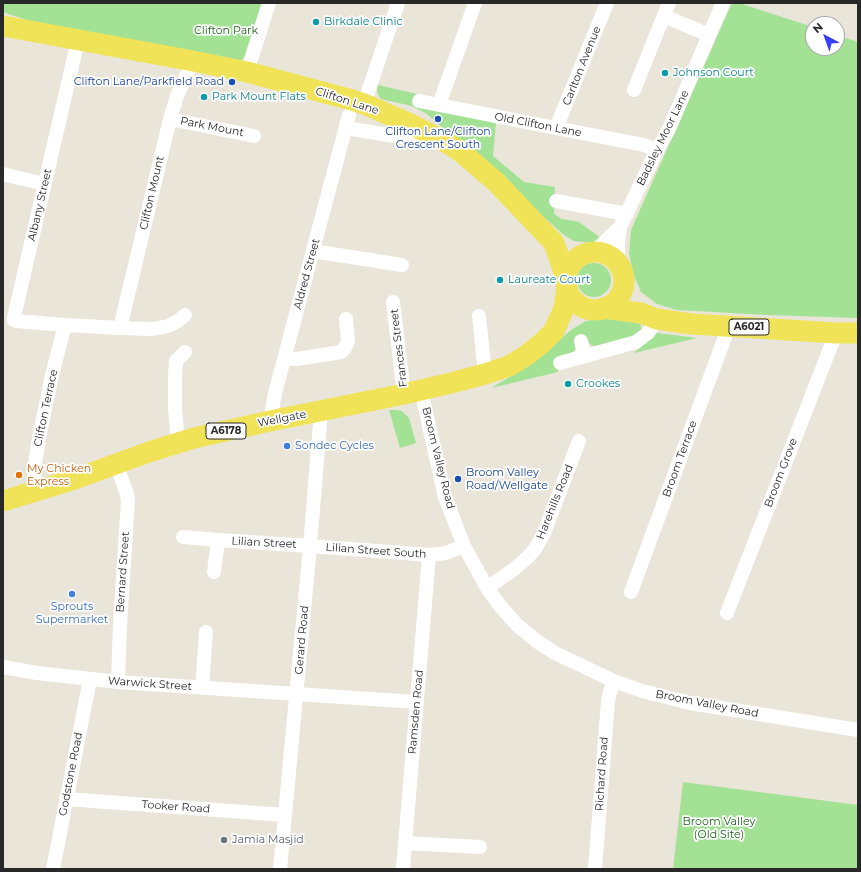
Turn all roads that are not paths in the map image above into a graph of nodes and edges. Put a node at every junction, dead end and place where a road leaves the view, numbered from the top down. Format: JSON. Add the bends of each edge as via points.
{"nodes":[{"id":1,"x":269,"y":3,"type":"edge"},
{"id":2,"x":398,"y":3,"type":"edge"},
{"id":3,"x":475,"y":3,"type":"edge"},
{"id":4,"x":607,"y":3,"type":"edge"},
{"id":5,"x":723,"y":3,"type":"edge"},
{"id":6,"x":667,"y":9,"type":"edge"},
{"id":7,"x":3,"y":26,"type":"edge"},
{"id":8,"x":709,"y":35,"type":"junction"},
{"id":9,"x":78,"y":40,"type":"junction"},
{"id":10,"x":193,"y":61,"type":"junction"},
{"id":11,"x":247,"y":72,"type":"junction"},
{"id":12,"x":634,"y":90,"type":"dead end"},
{"id":13,"x":420,"y":101,"type":"dead end"},
{"id":14,"x":439,"y":105,"type":"junction"},
{"id":15,"x":353,"y":115,"type":"junction"},
{"id":16,"x":170,"y":119,"type":"junction"},
{"id":17,"x":556,"y":128,"type":"junction"},
{"id":18,"x":254,"y":136,"type":"dead end"},
{"id":19,"x":442,"y":140,"type":"junction"},
{"id":20,"x":657,"y":150,"type":"junction"},
{"id":21,"x":3,"y":174,"type":"edge"},
{"id":22,"x":44,"y":184,"type":"junction"},
{"id":23,"x":556,"y":201,"type":"dead end"},
{"id":24,"x":627,"y":214,"type":"junction"},
{"id":25,"x":620,"y":228,"type":"junction"},
{"id":26,"x":554,"y":243,"type":"junction"},
{"id":27,"x":313,"y":251,"type":"junction"},
{"id":28,"x":590,"y":252,"type":"junction"},
{"id":29,"x":402,"y":266,"type":"dead end"},
{"id":30,"x":621,"y":273,"type":"junction"},
{"id":31,"x":566,"y":282,"type":"junction"},
{"id":32,"x":393,"y":302,"type":"dead end"},
{"id":33,"x":599,"y":309,"type":"junction"},
{"id":34,"x":185,"y":315,"type":"dead end"},
{"id":35,"x":479,"y":316,"type":"dead end"},
{"id":36,"x":649,"y":316,"type":"junction"},
{"id":37,"x":346,"y":319,"type":"dead end"},
{"id":38,"x":65,"y":325,"type":"junction"},
{"id":39,"x":729,"y":326,"type":"junction"},
{"id":40,"x":120,"y":328,"type":"junction"},
{"id":41,"x":554,"y":331,"type":"junction"},
{"id":42,"x":836,"y":333,"type":"junction"},
{"id":43,"x":858,"y":333,"type":"edge"},
{"id":44,"x":581,"y":342,"type":"dead end"},
{"id":45,"x":185,"y":352,"type":"dead end"},
{"id":46,"x":584,"y":356,"type":"junction"},
{"id":47,"x":285,"y":359,"type":"junction"},
{"id":48,"x":560,"y":363,"type":"dead end"},
{"id":49,"x":485,"y":374,"type":"junction"},
{"id":50,"x":413,"y":392,"type":"junction"},
{"id":51,"x":321,"y":412,"type":"junction"},
{"id":52,"x":270,"y":421,"type":"junction"},
{"id":53,"x":579,"y":442,"type":"dead end"},
{"id":54,"x":178,"y":443,"type":"junction"},
{"id":55,"x":116,"y":464,"type":"junction"},
{"id":56,"x":36,"y":492,"type":"junction"},
{"id":57,"x":6,"y":501,"type":"edge"},
{"id":58,"x":183,"y":536,"type":"dead end"},
{"id":59,"x":218,"y":540,"type":"junction"},
{"id":60,"x":310,"y":546,"type":"junction"},
{"id":61,"x":464,"y":546,"type":"junction"},
{"id":62,"x":429,"y":555,"type":"junction"},
{"id":63,"x":214,"y":572,"type":"dead end"},
{"id":64,"x":487,"y":588,"type":"junction"},
{"id":65,"x":631,"y":592,"type":"dead end"},
{"id":66,"x":727,"y":613,"type":"dead end"},
{"id":67,"x":206,"y":632,"type":"dead end"},
{"id":68,"x":3,"y":667,"type":"edge"},
{"id":69,"x":90,"y":679,"type":"junction"},
{"id":70,"x":614,"y":681,"type":"junction"},
{"id":71,"x":118,"y":682,"type":"junction"},
{"id":72,"x":202,"y":688,"type":"junction"},
{"id":73,"x":297,"y":694,"type":"junction"},
{"id":74,"x":416,"y":702,"type":"junction"},
{"id":75,"x":858,"y":730,"type":"edge"},
{"id":76,"x":66,"y":798,"type":"junction"},
{"id":77,"x":285,"y":815,"type":"junction"},
{"id":78,"x":405,"y":843,"type":"junction"},
{"id":79,"x":480,"y":847,"type":"dead end"},
{"id":80,"x":53,"y":869,"type":"edge"},
{"id":81,"x":280,"y":869,"type":"edge"},
{"id":82,"x":403,"y":869,"type":"edge"},
{"id":83,"x":595,"y":869,"type":"edge"}],
"edges":[{"from":1,"to":11,"type":"street"},
{"from":2,"to":15,"type":"street","name":"Aldred Street"},
{"from":3,"to":14,"type":"street"},
{"from":4,"to":17,"type":"street","name":"Carlton Avenue"},
{"from":5,"to":8,"type":"street","name":"Badsley Moor Lane"},
{"from":6,"to":8,"type":"street"},
{"from":6,"to":12,"type":"street"},
{"from":7,"to":9,"type":"main road","name":"Clifton Lane","number":"A6021"},
{"from":8,"to":20,"type":"street","name":"Badsley Moor Lane","via":[[669,129]]},
{"from":9,"to":10,"type":"main road","name":"Clifton Lane","number":"A6021"},
{"from":9,"to":22,"type":"street","name":"Albany Street"},
{"from":10,"to":11,"type":"main road","name":"Clifton Lane","number":"A6021"},
{"from":10,"to":16,"type":"street","name":"Clifton Mount"},
{"from":11,"to":15,"type":"main road","name":"Clifton Lane","number":"A6021"},
{"from":13,"to":14,"type":"street","name":"Old Clifton Lane"},
{"from":14,"to":17,"type":"street","name":"Old Clifton Lane"},
{"from":15,"to":19,"type":"main road","name":"Clifton Lane","number":"A6021","via":[[408,123]]},
{"from":15,"to":19,"type":"street","via":[[401,137]]},
{"from":15,"to":27,"type":"street","name":"Aldred Street"},
{"from":16,"to":18,"type":"street","name":"Park Mount"},
{"from":16,"to":40,"type":"street","name":"Clifton Mount"},
{"from":17,"to":20,"type":"street","name":"Old Clifton Lane","via":[[644,145]]},
{"from":19,"to":26,"type":"main road","name":"Clifton Lane","number":"A6021","via":[[460,151],[496,182]]},
{"from":20,"to":24,"type":"street","name":"Badsley Moor Lane"},
{"from":21,"to":22,"type":"street"},
{"from":22,"to":38,"type":"street","name":"Albany Street","via":[[14,320]]},
{"from":23,"to":24,"type":"street"},
{"from":24,"to":25,"type":"street","name":"Badsley Moor Lane"},
{"from":25,"to":28,"type":"street","name":"Badsley Moor Lane"},
{"from":25,"to":30,"type":"street","name":"Badsley Moor Lane","via":[[618,255]]},
{"from":26,"to":28,"type":"main road","name":"Clifton Lane","number":"A6021","via":[[569,249]]},
{"from":26,"to":31,"type":"main road","name":"Clifton Lane","number":"A6021"},
{"from":27,"to":29,"type":"street"},
{"from":27,"to":47,"type":"street","name":"Aldred Street"},
{"from":28,"to":30,"type":"main road","number":"A6021","via":[[601,253],[614,260]]},
{"from":28,"to":31,"type":"main road","via":[[572,262]]},
{"from":30,"to":33,"type":"main road","via":[[622,290],[618,298]]},
{"from":30,"to":36,"type":"main road","number":"A6021","via":[[630,296]]},
{"from":31,"to":33,"type":"main road","number":"A6021","via":[[570,296],[576,303],[585,308]]},
{"from":31,"to":41,"type":"main road","name":"Wellgate","number":"A6178","via":[[564,308]]},
{"from":32,"to":50,"type":"street","name":"Frances Street"},
{"from":33,"to":36,"type":"main road","number":"A6021"},
{"from":33,"to":41,"type":"main road","name":"Wellgate","number":"A6178"},
{"from":34,"to":40,"type":"street","via":[[168,326],[153,329]]},
{"from":35,"to":49,"type":"street"},
{"from":36,"to":39,"type":"main road","number":"A6021","via":[[692,324]]},
{"from":36,"to":46,"type":"street","via":[[648,333],[636,342]]},
{"from":37,"to":47,"type":"street","via":[[348,341],[341,352]]},
{"from":38,"to":40,"type":"street"},
{"from":38,"to":56,"type":"street","name":"Clifton Terrace","via":[[38,438],[34,470]]},
{"from":39,"to":42,"type":"main road","number":"A6021"},
{"from":39,"to":65,"type":"street","name":"Broom Terrace"},
{"from":41,"to":49,"type":"main road","name":"Wellgate","number":"A6178","via":[[527,355],[509,366]]},
{"from":42,"to":43,"type":"main road","number":"A6021"},
{"from":42,"to":66,"type":"street","name":"Broom Grove"},
{"from":44,"to":46,"type":"street"},
{"from":45,"to":54,"type":"street","via":[[176,361],[175,409]]},
{"from":46,"to":48,"type":"street"},
{"from":47,"to":52,"type":"street","name":"Aldred Street"},
{"from":49,"to":50,"type":"main road","name":"Wellgate","number":"A6178"},
{"from":50,"to":51,"type":"main road","name":"Wellgate","number":"A6178"},
{"from":50,"to":61,"type":"street","name":"Broom Valley Road","via":[[445,497]]},
{"from":51,"to":52,"type":"main road","name":"Wellgate","number":"A6178"},
{"from":51,"to":60,"type":"street","name":"Gerard Road"},
{"from":52,"to":54,"type":"main road","name":"Wellgate","number":"A6178"},
{"from":53,"to":64,"type":"street","name":"Harehills Road","via":[[544,533],[535,549],[513,570]]},
{"from":54,"to":55,"type":"main road","name":"Wellgate","number":"A6178"},
{"from":55,"to":56,"type":"main road","name":"Wellgate","number":"A6178"},
{"from":55,"to":71,"type":"street","name":"Bernard Street","via":[[128,502]]},
{"from":56,"to":57,"type":"main road","name":"Wellgate","number":"A6178"},
{"from":58,"to":59,"type":"street","name":"Lilian Street"},
{"from":59,"to":60,"type":"street","name":"Lilian Street"},
{"from":59,"to":63,"type":"street","name":"Lilian Street"},
{"from":60,"to":62,"type":"street","name":"Lilian Street South"},
{"from":60,"to":73,"type":"street","name":"Gerard Road"},
{"from":61,"to":62,"type":"street","name":"Lilian Street South","via":[[446,553]]},
{"from":61,"to":64,"type":"street","name":"Broom Valley Road"},
{"from":62,"to":74,"type":"street","name":"Ramsden Road"},
{"from":64,"to":70,"type":"street","name":"Broom Valley Road","via":[[517,625],[538,642],[555,653]]},
{"from":67,"to":72,"type":"street"},
{"from":68,"to":69,"type":"street","name":"Warwick Street"},
{"from":69,"to":71,"type":"street","name":"Warwick Street"},
{"from":69,"to":76,"type":"street","name":"Godstone Road"},
{"from":70,"to":75,"type":"street","name":"Broom Valley Road","via":[[690,703]]},
{"from":70,"to":83,"type":"street","name":"Richard Road","via":[[608,701]]},
{"from":71,"to":72,"type":"street","name":"Warwick Street"},
{"from":72,"to":73,"type":"street","name":"Warwick Street"},
{"from":73,"to":74,"type":"street","name":"Warwick Street"},
{"from":73,"to":77,"type":"street","name":"Gerard Road"},
{"from":74,"to":78,"type":"street","name":"Ramsden Road"},
{"from":76,"to":77,"type":"street","name":"Tooker Road"},
{"from":76,"to":80,"type":"street","name":"Godstone Road"},
{"from":77,"to":81,"type":"street","name":"Gerard Road"},
{"from":78,"to":79,"type":"street"},
{"from":78,"to":82,"type":"street","name":"Ramsden Road"}]}
